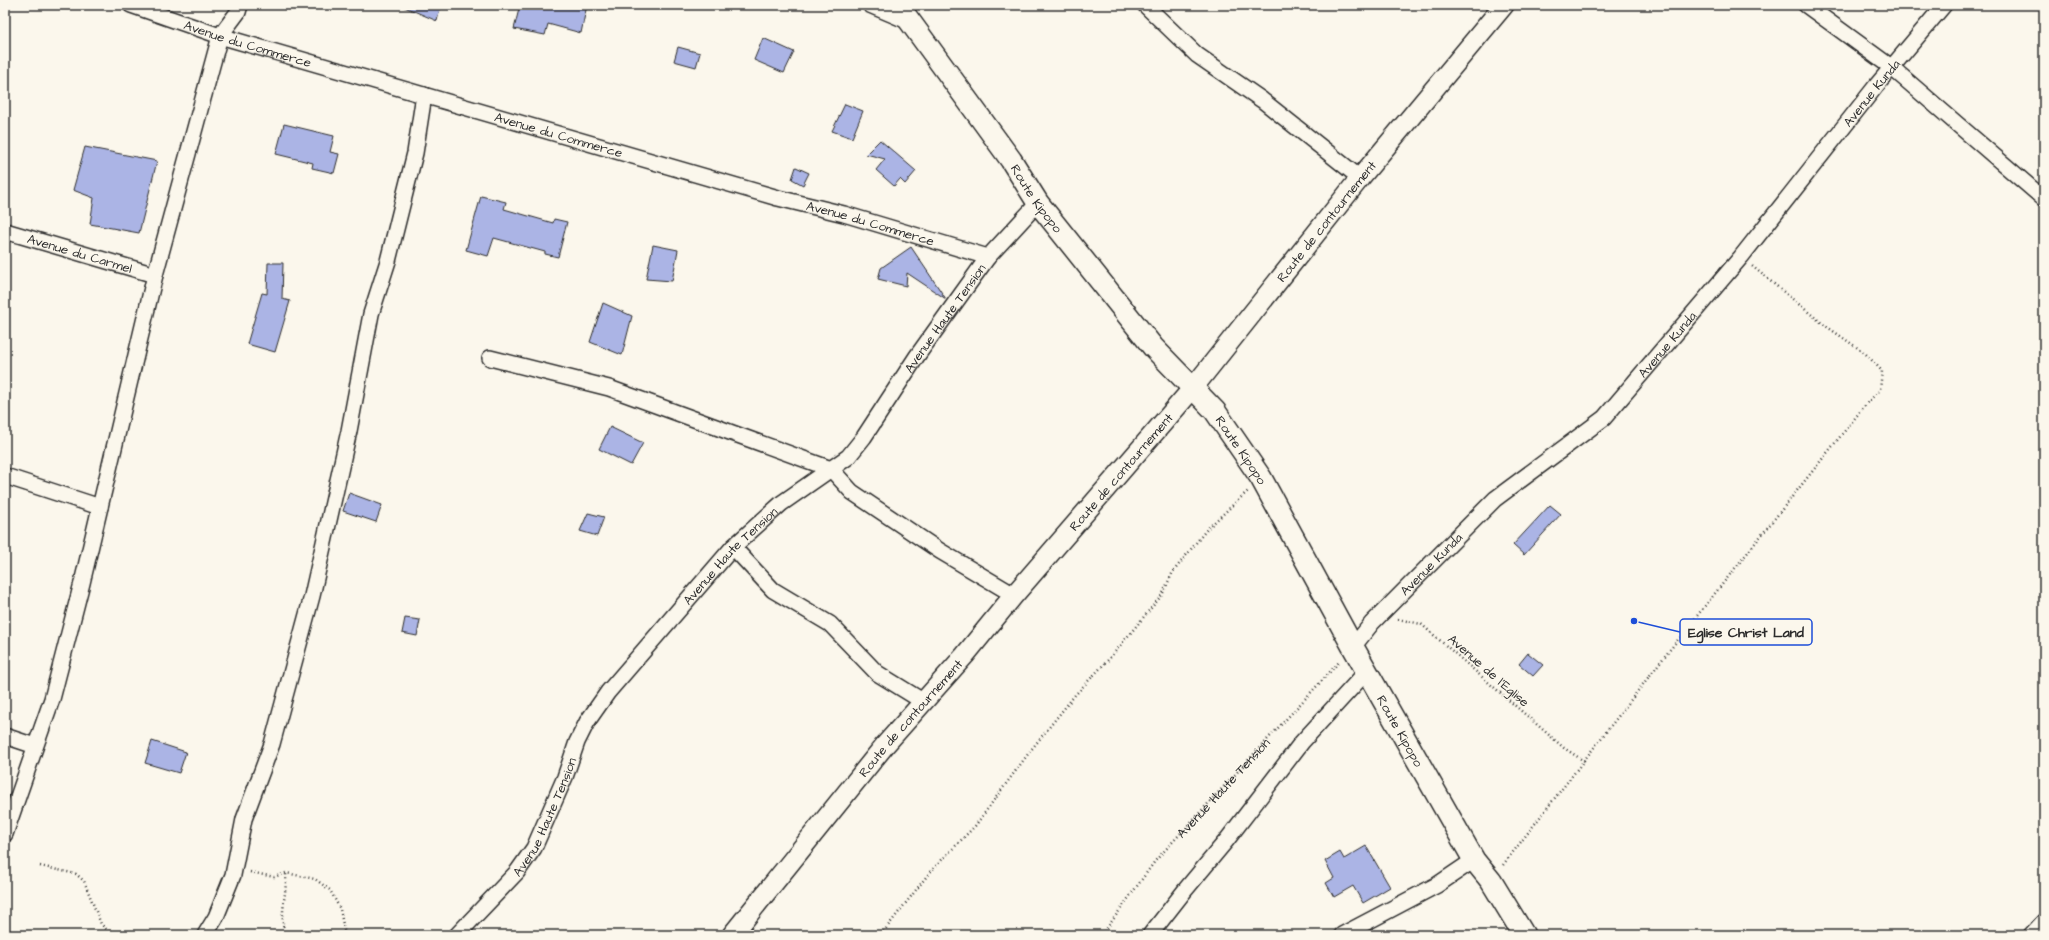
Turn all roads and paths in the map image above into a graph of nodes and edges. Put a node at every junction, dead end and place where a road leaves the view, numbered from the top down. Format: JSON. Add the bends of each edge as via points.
{"nodes":[{"id":1,"x":131,"y":5,"type":"edge"},
{"id":2,"x":240,"y":5,"type":"edge"},
{"id":3,"x":870,"y":5,"type":"edge"},
{"id":4,"x":898,"y":5,"type":"edge"},
{"id":5,"x":1145,"y":5,"type":"edge"},
{"id":6,"x":1504,"y":5,"type":"edge"},
{"id":7,"x":1806,"y":5,"type":"edge"},
{"id":8,"x":1944,"y":5,"type":"edge"},
{"id":9,"x":910,"y":22,"type":"junction"},
{"id":10,"x":220,"y":36,"type":"junction"},
{"id":11,"x":1891,"y":67,"type":"junction"},
{"id":12,"x":424,"y":95,"type":"junction"},
{"id":13,"x":1360,"y":178,"type":"junction"},
{"id":14,"x":2044,"y":199,"type":"edge"},
{"id":15,"x":1038,"y":203,"type":"junction"},
{"id":16,"x":5,"y":232,"type":"edge"},
{"id":17,"x":988,"y":257,"type":"junction"},
{"id":18,"x":1741,"y":257,"type":"junction"},
{"id":19,"x":155,"y":275,"type":"junction"},
{"id":20,"x":490,"y":358,"type":"dead end"},
{"id":21,"x":1193,"y":388,"type":"junction"},
{"id":22,"x":831,"y":469,"type":"junction"},
{"id":23,"x":5,"y":476,"type":"edge"},
{"id":24,"x":1261,"y":478,"type":"junction"},
{"id":25,"x":100,"y":506,"type":"junction"},
{"id":26,"x":733,"y":547,"type":"junction"},
{"id":27,"x":1014,"y":595,"type":"junction"},
{"id":28,"x":1372,"y":623,"type":"junction"},
{"id":29,"x":1352,"y":647,"type":"junction"},
{"id":30,"x":1367,"y":671,"type":"junction"},
{"id":31,"x":924,"y":702,"type":"junction"},
{"id":32,"x":5,"y":736,"type":"edge"},
{"id":33,"x":35,"y":746,"type":"junction"},
{"id":34,"x":1584,"y":762,"type":"junction"},
{"id":35,"x":5,"y":834,"type":"edge"},
{"id":36,"x":1474,"y":860,"type":"junction"},
{"id":37,"x":40,"y":866,"type":"dead end"},
{"id":38,"x":286,"y":874,"type":"junction"},
{"id":39,"x":233,"y":875,"type":"junction"},
{"id":40,"x":1491,"y":881,"type":"junction"},
{"id":41,"x":2044,"y":921,"type":"edge"},
{"id":42,"x":112,"y":935,"type":"edge"},
{"id":43,"x":205,"y":935,"type":"edge"},
{"id":44,"x":285,"y":935,"type":"edge"},
{"id":45,"x":345,"y":935,"type":"edge"},
{"id":46,"x":457,"y":935,"type":"edge"},
{"id":47,"x":732,"y":935,"type":"edge"},
{"id":48,"x":880,"y":935,"type":"edge"},
{"id":49,"x":1102,"y":935,"type":"edge"},
{"id":50,"x":1150,"y":935,"type":"edge"},
{"id":51,"x":1342,"y":935,"type":"edge"},
{"id":52,"x":1524,"y":935,"type":"edge"},
{"id":53,"x":2031,"y":935,"type":"edge"}],
"edges":[{"from":1,"to":10,"type":"street","name":"Avenue du Commerce"},
{"from":2,"to":10,"type":"street","via":[[238,12]]},
{"from":3,"to":9,"type":"street"},
{"from":4,"to":9,"type":"main road","name":"Route Kipopo"},
{"from":5,"to":13,"type":"street","via":[[1197,55],[1262,100]]},
{"from":6,"to":13,"type":"street","name":"Route de contournement"},
{"from":7,"to":11,"type":"street"},
{"from":8,"to":11,"type":"street","name":"Avenue Kunda"},
{"from":9,"to":15,"type":"main road","name":"Route Kipopo","via":[[1011,160]]},
{"from":10,"to":12,"type":"street","name":"Avenue du Commerce"},
{"from":10,"to":19,"type":"street"},
{"from":11,"to":14,"type":"street"},
{"from":11,"to":18,"type":"street","name":"Avenue Kunda"},
{"from":12,"to":17,"type":"street","name":"Avenue du Commerce"},
{"from":12,"to":39,"type":"street","via":[[415,153],[388,261],[371,314],[349,431],[312,596],[272,744],[244,820]]},
{"from":13,"to":21,"type":"street","name":"Route de contournement"},
{"from":15,"to":17,"type":"street","name":"Avenue Haute Tension"},
{"from":15,"to":21,"type":"main road","name":"Route Kipopo","via":[[1127,315]]},
{"from":16,"to":19,"type":"street","name":"Avenue du Carmel"},
{"from":17,"to":22,"type":"street","name":"Avenue Haute Tension","via":[[917,356],[864,437],[848,456]]},
{"from":18,"to":28,"type":"street","name":"Avenue Kunda","via":[[1604,418],[1495,499]]},
{"from":18,"to":34,"type":"path","via":[[1823,324],[1865,353],[1882,371],[1880,390],[1857,415],[1661,661]]},
{"from":19,"to":25,"type":"street"},
{"from":20,"to":22,"type":"street","via":[[609,388]]},
{"from":21,"to":24,"type":"main road","name":"Route Kipopo","via":[[1215,411]]},
{"from":21,"to":27,"type":"street","name":"Route de contournement"},
{"from":22,"to":26,"type":"street","name":"Avenue Haute Tension","via":[[782,503]]},
{"from":22,"to":27,"type":"street","via":[[852,492],[940,551]]},
{"from":23,"to":25,"type":"street"},
{"from":24,"to":29,"type":"main road","name":"Route Kipopo"},
{"from":24,"to":48,"type":"path","via":[[1207,529],[1173,572],[1162,595],[1109,659],[1075,695],[975,826],[930,872]]},
{"from":25,"to":33,"type":"street","via":[[52,699]]},
{"from":26,"to":31,"type":"street","via":[[773,590],[830,624],[877,673]]},
{"from":26,"to":46,"type":"street","name":"Avenue Haute Tension","via":[[595,709],[577,742],[534,848],[517,872]]},
{"from":27,"to":31,"type":"street","name":"Route de contournement"},
{"from":28,"to":29,"type":"street","name":"Avenue Kunda"},
{"from":28,"to":34,"type":"path","name":"Avenue de l'Eglise","via":[[1396,618],[1422,624],[1564,748]]},
{"from":29,"to":30,"type":"main road","name":"Route Kipopo"},
{"from":29,"to":49,"type":"path","name":"Avenue Haute Tension","via":[[1155,861]]},
{"from":30,"to":36,"type":"main road","name":"Route Kipopo"},
{"from":30,"to":50,"type":"street","via":[[1302,742]]},
{"from":31,"to":47,"type":"street","name":"Route de contournement","via":[[885,745]]},
{"from":32,"to":33,"type":"street"},
{"from":33,"to":35,"type":"street"},
{"from":34,"to":40,"type":"path"},
{"from":36,"to":40,"type":"main road","name":"Route Kipopo"},
{"from":36,"to":51,"type":"street","via":[[1437,885]]},
{"from":37,"to":42,"type":"path","via":[[76,874],[84,881],[101,924]]},
{"from":38,"to":39,"type":"path","via":[[274,877],[248,872]]},
{"from":38,"to":44,"type":"path","via":[[283,922]]},
{"from":38,"to":45,"type":"path","via":[[315,879],[330,890],[340,909]]},
{"from":39,"to":43,"type":"street","via":[[216,917]]},
{"from":40,"to":52,"type":"main road","name":"Route Kipopo"},
{"from":41,"to":53,"type":"street"}]}
